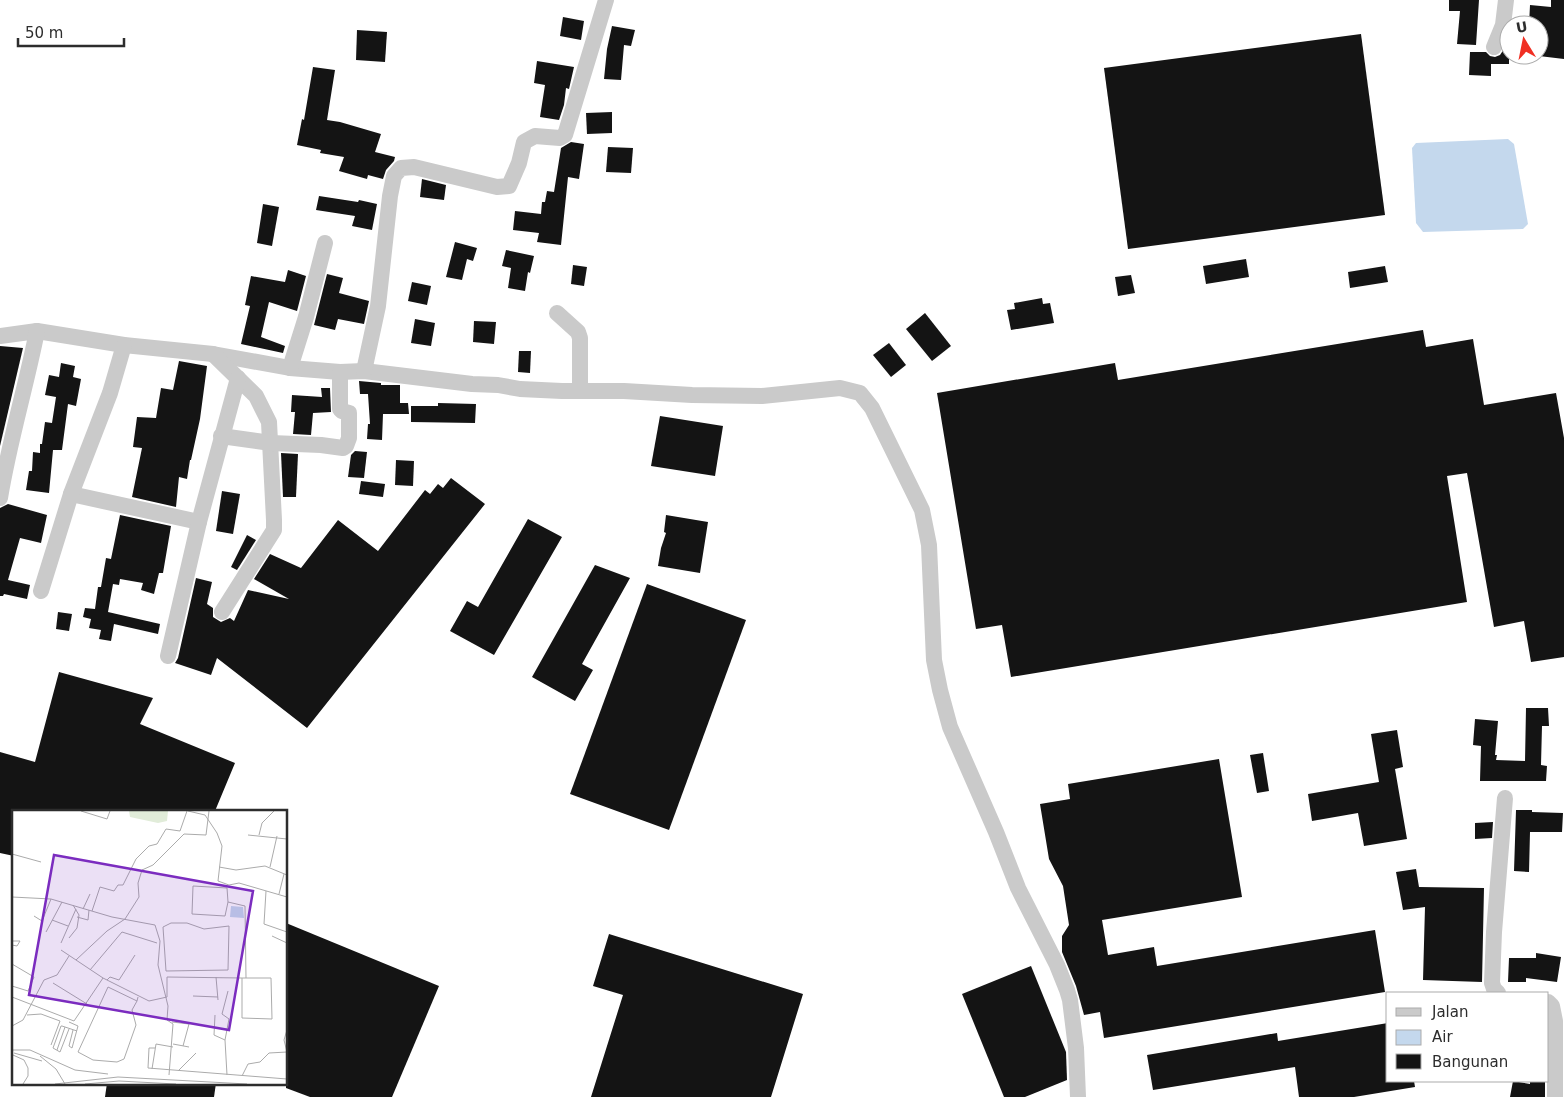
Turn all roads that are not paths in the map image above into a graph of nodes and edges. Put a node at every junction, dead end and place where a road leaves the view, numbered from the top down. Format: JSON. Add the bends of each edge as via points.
{"nodes":[{"id":1,"x":606,"y":0,"type":"edge"},
{"id":2,"x":1506,"y":0,"type":"edge"},
{"id":3,"x":1494,"y":47,"type":"dead end"},
{"id":4,"x":325,"y":243,"type":"dead end"},
{"id":5,"x":557,"y":313,"type":"dead end"},
{"id":6,"x":37,"y":332,"type":"junction"},
{"id":7,"x":0,"y":336,"type":"edge"},
{"id":8,"x":124,"y":345,"type":"junction"},
{"id":9,"x":213,"y":354,"type":"junction"},
{"id":10,"x":290,"y":368,"type":"junction"},
{"id":11,"x":364,"y":371,"type":"junction"},
{"id":12,"x":340,"y":372,"type":"junction"},
{"id":13,"x":238,"y":378,"type":"junction"},
{"id":14,"x":580,"y":391,"type":"junction"},
{"id":15,"x":221,"y":436,"type":"junction"},
{"id":16,"x":271,"y":443,"type":"junction"},
{"id":17,"x":71,"y":494,"type":"junction"},
{"id":18,"x":0,"y":498,"type":"edge"},
{"id":19,"x":199,"y":522,"type":"junction"},
{"id":20,"x":41,"y":591,"type":"dead end"},
{"id":21,"x":222,"y":612,"type":"dead end"},
{"id":22,"x":168,"y":656,"type":"dead end"},
{"id":23,"x":1505,"y":798,"type":"dead end"},
{"id":24,"x":1497,"y":992,"type":"edge"},
{"id":25,"x":1549,"y":1003,"type":"edge"},
{"id":26,"x":1078,"y":1097,"type":"edge"},
{"id":27,"x":1554,"y":1097,"type":"edge"}],
"edges":[{"from":1,"to":11,"type":"street","via":[[565,134],[560,138],[535,136],[524,142],[509,186],[497,187],[414,167],[401,168],[394,176],[378,306]]},
{"from":2,"to":3,"type":"street","via":[[1503,25]]},
{"from":4,"to":10,"type":"street"},
{"from":5,"to":14,"type":"street","via":[[578,332],[580,338]]},
{"from":6,"to":7,"type":"street"},
{"from":6,"to":8,"type":"street"},
{"from":6,"to":18,"type":"street","via":[[4,467]]},
{"from":8,"to":9,"type":"street"},
{"from":8,"to":17,"type":"street","via":[[110,393]]},
{"from":9,"to":10,"type":"street"},
{"from":9,"to":13,"type":"street"},
{"from":10,"to":12,"type":"street"},
{"from":11,"to":12,"type":"street"},
{"from":11,"to":14,"type":"street","via":[[520,389]]},
{"from":12,"to":16,"type":"street","via":[[340,409],[348,413],[349,438],[346,446]]},
{"from":13,"to":15,"type":"street"},
{"from":13,"to":16,"type":"street","via":[[256,396],[269,422]]},
{"from":14,"to":26,"type":"street","via":[[762,396],[840,388],[860,393],[866,399],[922,510],[929,545],[934,660],[940,690],[950,727],[967,769],[1018,888],[1067,990],[1076,1048]]},
{"from":15,"to":16,"type":"street"},
{"from":15,"to":19,"type":"street"},
{"from":16,"to":21,"type":"street","via":[[274,530]]},
{"from":17,"to":19,"type":"street"},
{"from":17,"to":20,"type":"street"},
{"from":19,"to":22,"type":"street"},
{"from":23,"to":24,"type":"street","via":[[1494,932],[1492,983]]},
{"from":25,"to":27,"type":"street","via":[[1554,1013]]}]}
